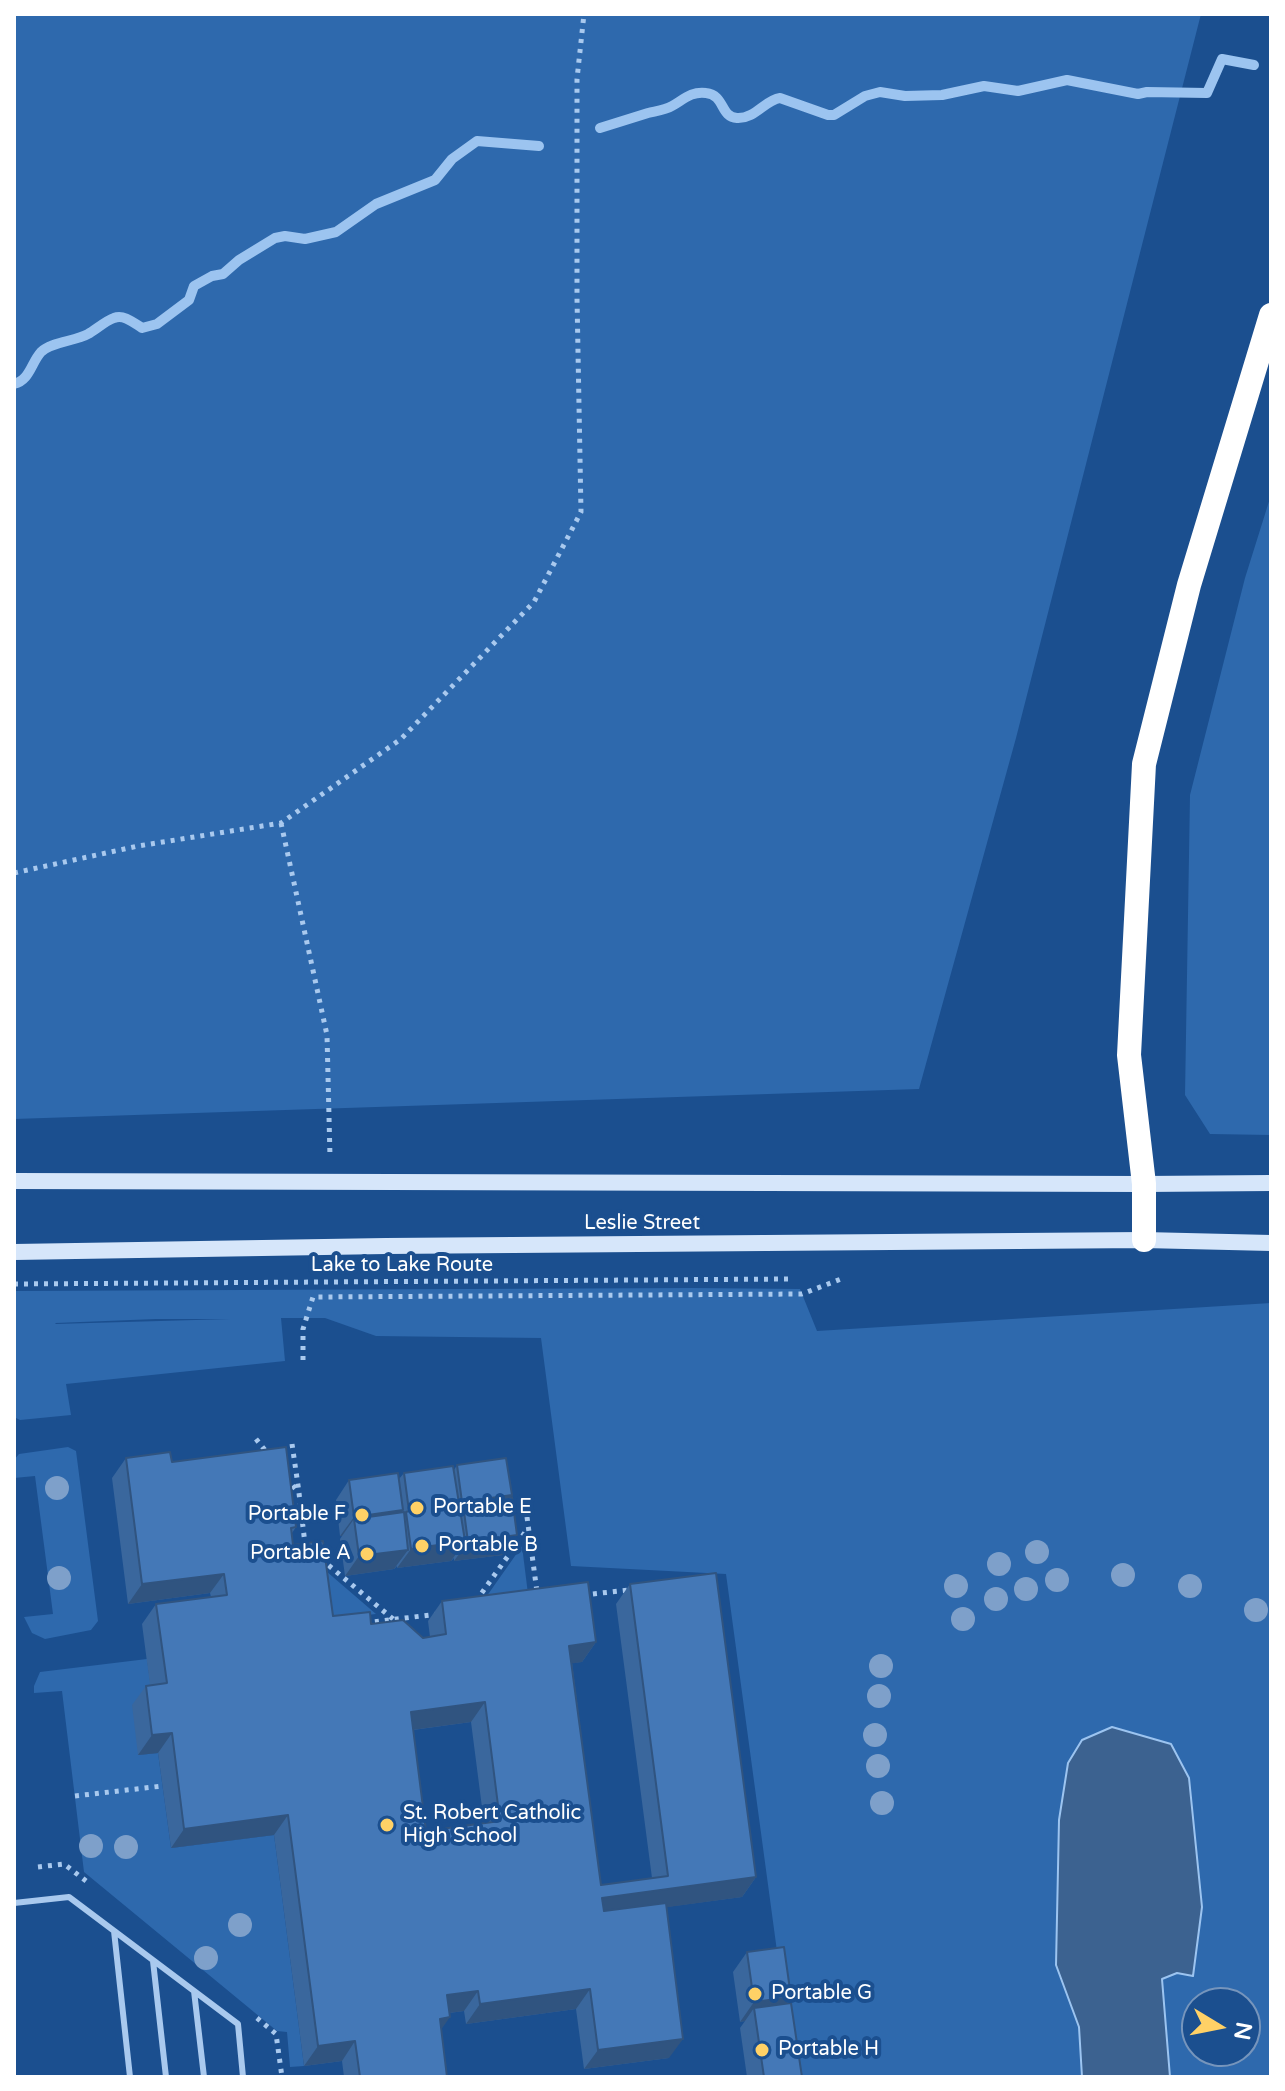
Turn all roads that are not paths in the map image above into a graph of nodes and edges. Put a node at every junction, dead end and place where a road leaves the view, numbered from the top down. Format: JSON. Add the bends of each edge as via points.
{"nodes":[{"id":1,"x":1271,"y":315,"type":"edge"},
{"id":2,"x":14,"y":1181,"type":"edge"},
{"id":3,"x":1271,"y":1183,"type":"edge"},
{"id":4,"x":1144,"y":1184,"type":"junction"},
{"id":5,"x":1144,"y":1240,"type":"junction"},
{"id":6,"x":1271,"y":1243,"type":"edge"},
{"id":7,"x":14,"y":1252,"type":"edge"},
{"id":8,"x":14,"y":1903,"type":"edge"},
{"id":9,"x":114,"y":1931,"type":"junction"},
{"id":10,"x":153,"y":1960,"type":"junction"},
{"id":11,"x":194,"y":1991,"type":"junction"},
{"id":12,"x":130,"y":2077,"type":"edge"},
{"id":13,"x":166,"y":2077,"type":"edge"},
{"id":14,"x":204,"y":2077,"type":"edge"},
{"id":15,"x":243,"y":2077,"type":"edge"}],
"edges":[{"from":1,"to":4,"type":"highway","via":[[1189,585],[1144,764],[1129,1055]]},
{"from":2,"to":4,"type":"main road","name":"Leslie Street"},
{"from":3,"to":4,"type":"main road","name":"Leslie Street"},
{"from":4,"to":5,"type":"highway"},
{"from":5,"to":6,"type":"main road","name":"Leslie Street"},
{"from":5,"to":7,"type":"main road","name":"Leslie Street"},
{"from":8,"to":9,"type":"lane","via":[[69,1897]]},
{"from":9,"to":10,"type":"lane"},
{"from":9,"to":12,"type":"lane"},
{"from":10,"to":11,"type":"lane"},
{"from":10,"to":13,"type":"lane"},
{"from":11,"to":14,"type":"lane"},
{"from":11,"to":15,"type":"lane","via":[[238,2024]]}]}
